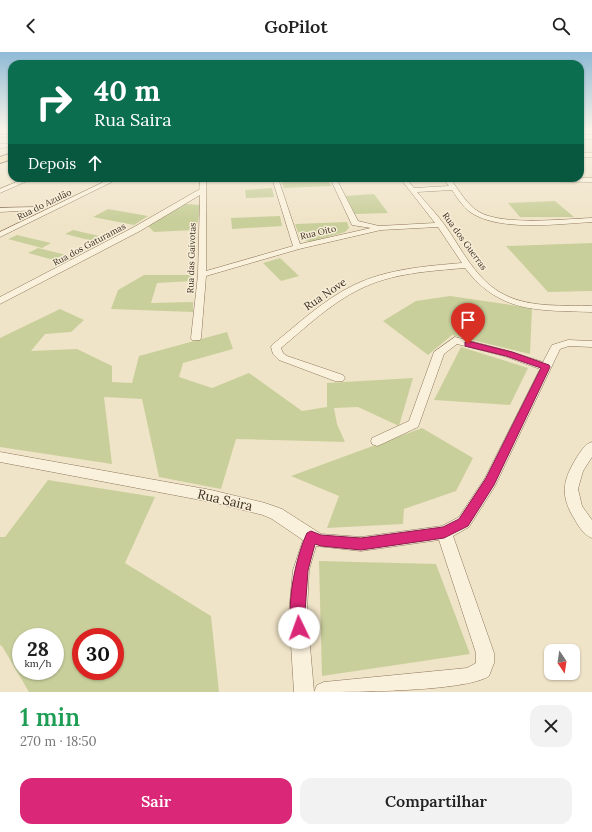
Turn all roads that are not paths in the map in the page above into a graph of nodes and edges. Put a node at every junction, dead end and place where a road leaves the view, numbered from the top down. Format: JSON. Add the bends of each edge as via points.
{"nodes":[{"id":1,"x":21,"y":182,"type":"edge"},
{"id":2,"x":109,"y":182,"type":"edge"},
{"id":3,"x":202,"y":182,"type":"edge"},
{"id":4,"x":276,"y":182,"type":"edge"},
{"id":5,"x":335,"y":182,"type":"edge"},
{"id":6,"x":406,"y":182,"type":"edge"},
{"id":7,"x":449,"y":182,"type":"edge"},
{"id":8,"x":454,"y":188,"type":"junction"},
{"id":9,"x":413,"y":190,"type":"junction"},
{"id":10,"x":0,"y":191,"type":"edge"},
{"id":11,"x":201,"y":192,"type":"junction"},
{"id":12,"x":185,"y":201,"type":"junction"},
{"id":13,"x":202,"y":202,"type":"junction"},
{"id":14,"x":37,"y":208,"type":"dead end"},
{"id":15,"x":0,"y":210,"type":"edge"},
{"id":16,"x":592,"y":220,"type":"edge"},
{"id":17,"x":355,"y":223,"type":"junction"},
{"id":18,"x":441,"y":225,"type":"junction"},
{"id":19,"x":381,"y":228,"type":"junction"},
{"id":20,"x":0,"y":235,"type":"edge"},
{"id":21,"x":349,"y":235,"type":"junction"},
{"id":22,"x":297,"y":247,"type":"junction"},
{"id":23,"x":468,"y":265,"type":"junction"},
{"id":24,"x":202,"y":275,"type":"junction"},
{"id":25,"x":0,"y":294,"type":"edge"},
{"id":26,"x":16,"y":294,"type":"junction"},
{"id":27,"x":0,"y":302,"type":"edge"},
{"id":28,"x":592,"y":309,"type":"edge"},
{"id":29,"x":196,"y":338,"type":"dead end"},
{"id":30,"x":592,"y":344,"type":"edge"},
{"id":31,"x":546,"y":367,"type":"junction"},
{"id":32,"x":340,"y":378,"type":"dead end"},
{"id":33,"x":377,"y":441,"type":"dead end"},
{"id":34,"x":592,"y":447,"type":"edge"},
{"id":35,"x":0,"y":457,"type":"edge"},
{"id":36,"x":592,"y":531,"type":"edge"},
{"id":37,"x":444,"y":533,"type":"junction"},
{"id":38,"x":311,"y":537,"type":"junction"},
{"id":39,"x":304,"y":692,"type":"edge"},
{"id":40,"x":324,"y":692,"type":"edge"}],
"edges":[{"from":1,"to":10,"type":"street"},
{"from":2,"to":20,"type":"street","name":"Rua do Azulão"},
{"from":3,"to":11,"type":"street","name":"Rua das Gaivotas"},
{"from":4,"to":22,"type":"street"},
{"from":5,"to":17,"type":"street"},
{"from":6,"to":9,"type":"street","name":"Rua dos Guerras"},
{"from":7,"to":8,"type":"street"},
{"from":8,"to":9,"type":"street"},
{"from":8,"to":16,"type":"street","via":[[478,215],[496,220]]},
{"from":9,"to":18,"type":"street","name":"Rua dos Guerras"},
{"from":11,"to":12,"type":"street","name":"Rua dos Gaturamas"},
{"from":11,"to":13,"type":"street","name":"Rua das Gaivotas"},
{"from":12,"to":13,"type":"street"},
{"from":12,"to":26,"type":"street","name":"Rua dos Gaturamas"},
{"from":13,"to":24,"type":"street","name":"Rua das Gaivotas"},
{"from":14,"to":15,"type":"street"},
{"from":17,"to":19,"type":"street"},
{"from":17,"to":21,"type":"street"},
{"from":18,"to":19,"type":"street","name":"Rua Oito"},
{"from":18,"to":23,"type":"street","name":"Rua dos Guerras"},
{"from":19,"to":21,"type":"street","name":"Rua Oito"},
{"from":21,"to":22,"type":"street","name":"Rua Oito"},
{"from":22,"to":24,"type":"street","name":"Rua Oito"},
{"from":23,"to":28,"type":"street","name":"Rua dos Guerras","via":[[489,289],[508,300],[551,307]]},
{"from":23,"to":32,"type":"street","name":"Rua Nove","via":[[398,275],[344,293],[276,347],[278,354],[283,358]]},
{"from":24,"to":29,"type":"street","name":"Rua das Gaivotas"},
{"from":25,"to":26,"type":"street"},
{"from":26,"to":27,"type":"street","name":"Rua dos Gaturamas"},
{"from":30,"to":31,"type":"street","via":[[568,343],[556,347]]},
{"from":31,"to":33,"type":"street","via":[[455,340],[439,352],[414,424]]},
{"from":31,"to":37,"type":"street","via":[[480,499],[464,522]]},
{"from":34,"to":36,"type":"street","via":[[574,473],[571,483],[575,509]]},
{"from":35,"to":38,"type":"street","name":"Rua Saira","via":[[211,496],[265,509]]},
{"from":37,"to":38,"type":"street","name":"Rua Saira","via":[[361,544],[321,541]]},
{"from":37,"to":40,"type":"street","via":[[485,653],[486,665],[480,673],[467,677]]},
{"from":38,"to":39,"type":"street","via":[[301,570],[298,612]]}]}
